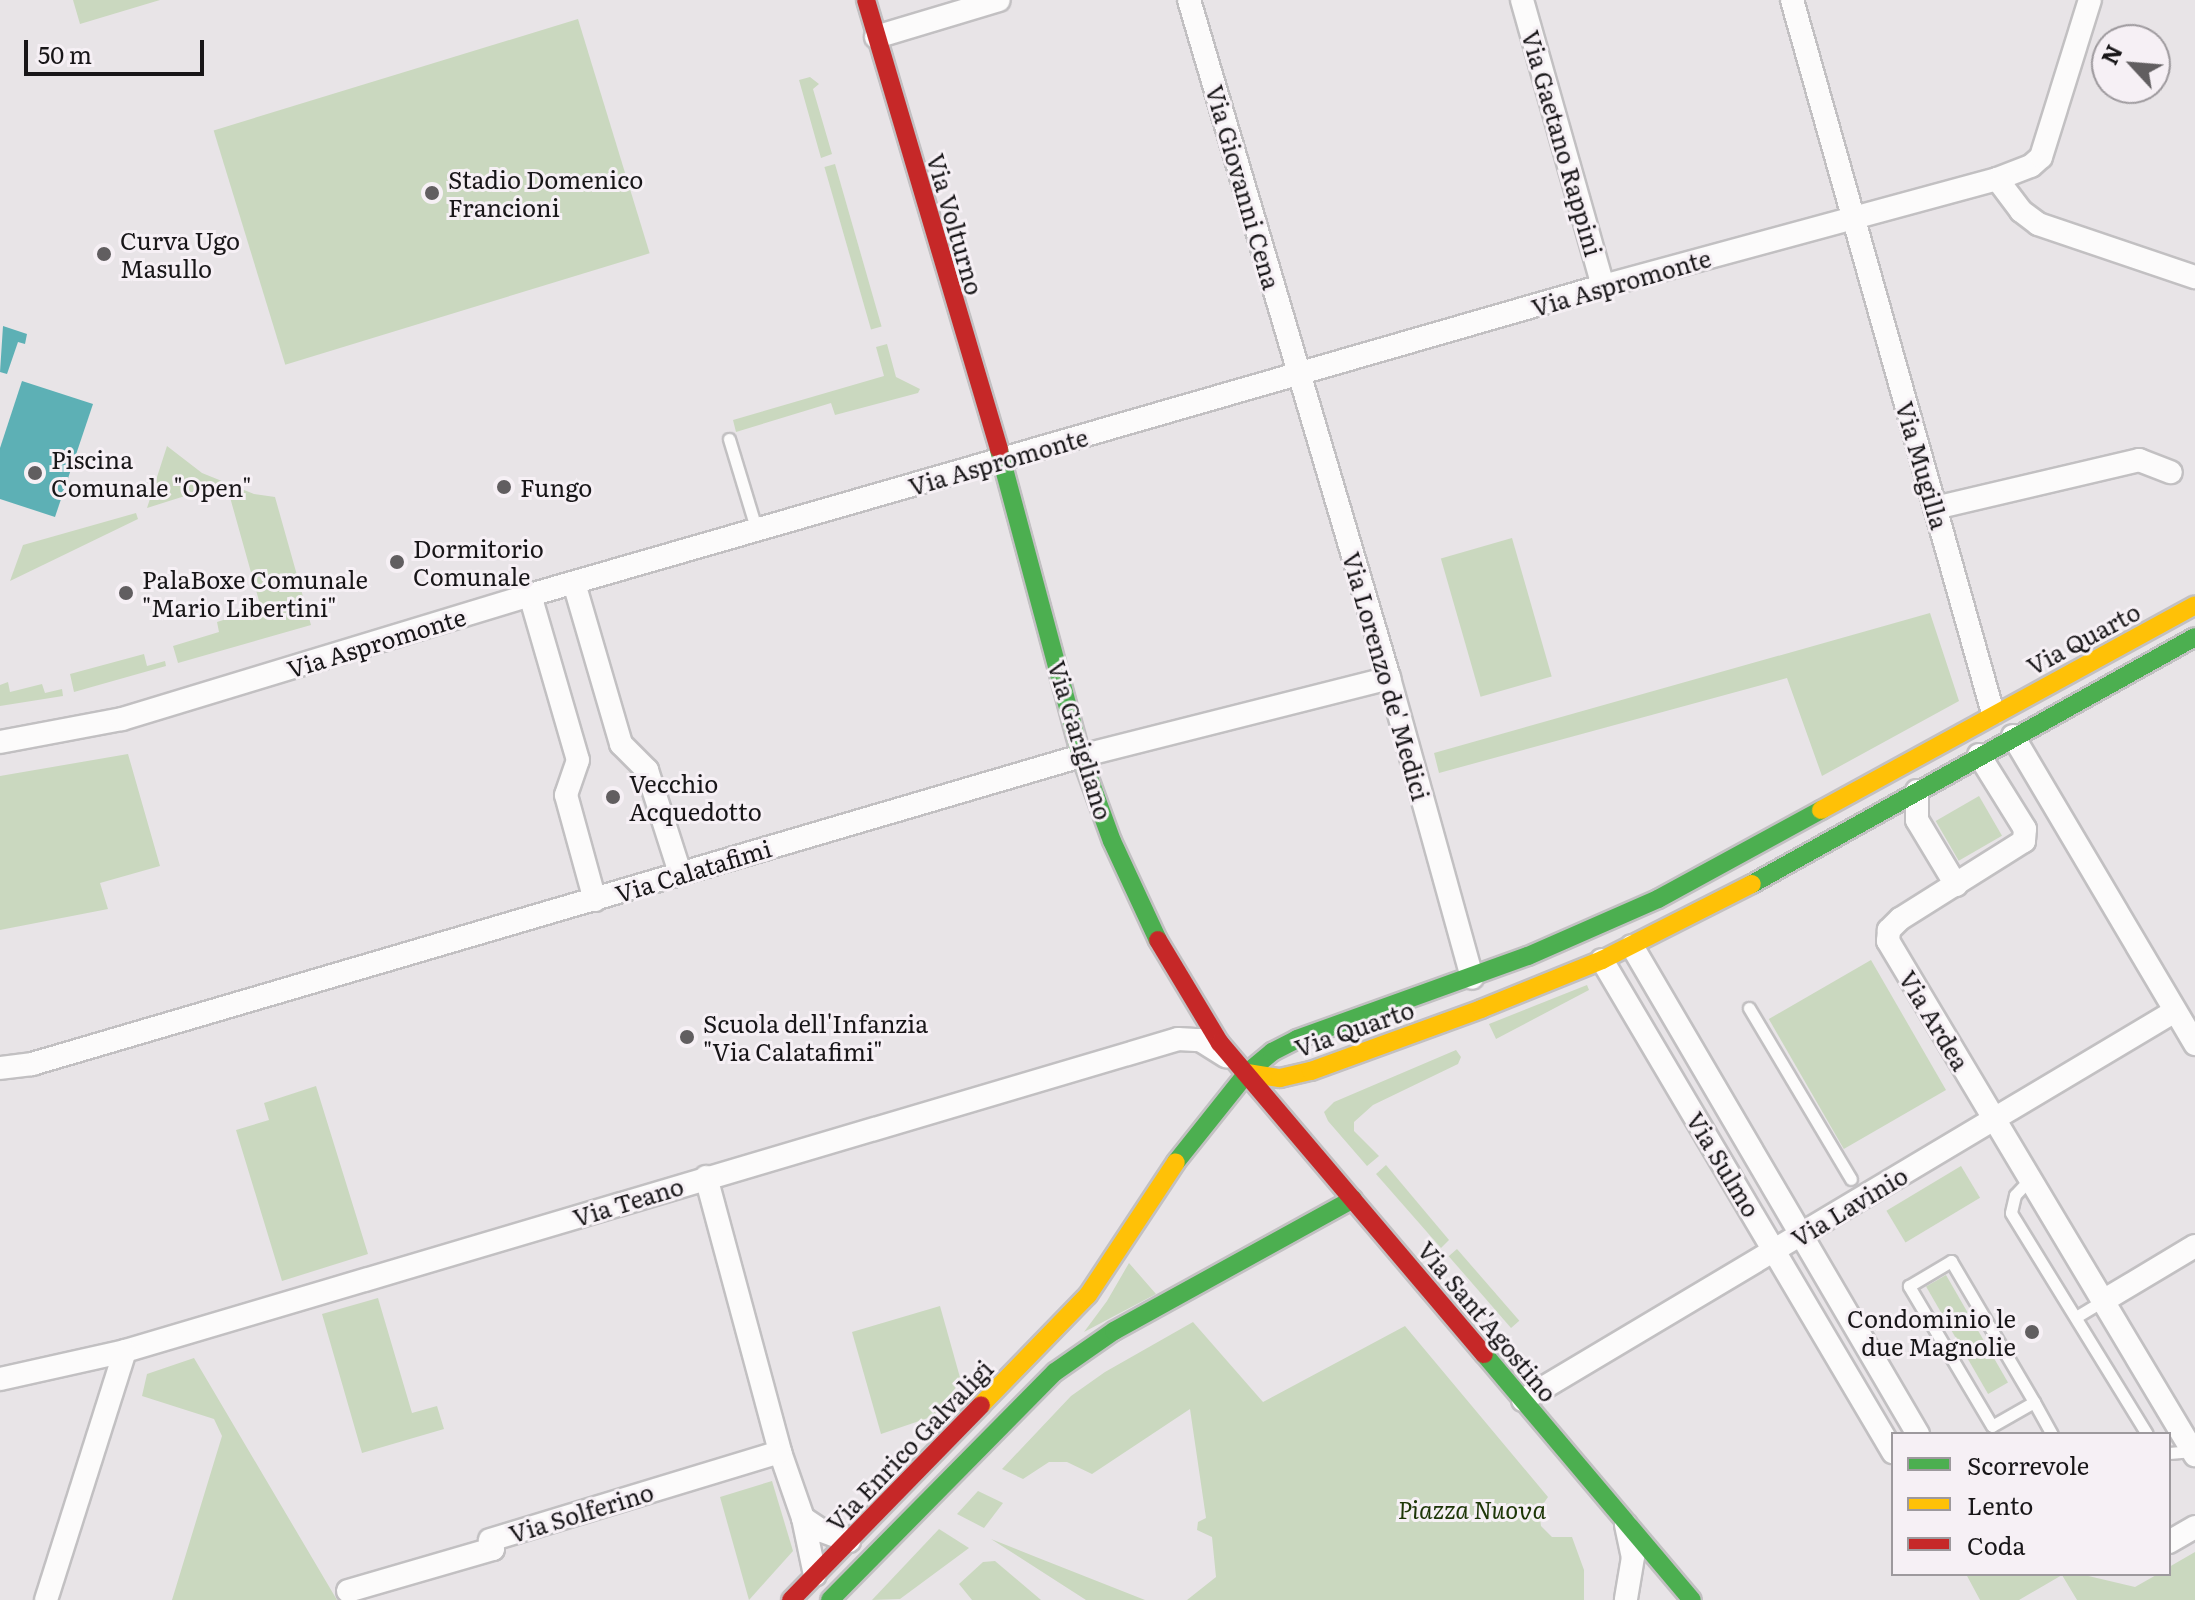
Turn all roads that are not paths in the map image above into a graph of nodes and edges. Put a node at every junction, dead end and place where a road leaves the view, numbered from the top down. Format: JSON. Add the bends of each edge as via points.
{"nodes":[{"id":1,"x":866,"y":0,"type":"edge"},
{"id":2,"x":999,"y":0,"type":"edge"},
{"id":3,"x":1189,"y":0,"type":"edge"},
{"id":4,"x":1522,"y":0,"type":"edge"},
{"id":5,"x":1792,"y":0,"type":"edge"},
{"id":6,"x":2090,"y":0,"type":"edge"},
{"id":7,"x":876,"y":37,"type":"junction"},
{"id":8,"x":1997,"y":179,"type":"junction"},
{"id":9,"x":1855,"y":216,"type":"junction"},
{"id":10,"x":2195,"y":277,"type":"edge"},
{"id":11,"x":1603,"y":286,"type":"junction"},
{"id":12,"x":1298,"y":375,"type":"junction"},
{"id":13,"x":729,"y":439,"type":"dead end"},
{"id":14,"x":1001,"y":461,"type":"junction"},
{"id":15,"x":2171,"y":472,"type":"dead end"},
{"id":16,"x":1935,"y":508,"type":"junction"},
{"id":17,"x":757,"y":531,"type":"junction"},
{"id":18,"x":574,"y":583,"type":"junction"},
{"id":19,"x":530,"y":595,"type":"junction"},
{"id":20,"x":2195,"y":605,"type":"edge"},
{"id":21,"x":2195,"y":637,"type":"edge"},
{"id":22,"x":1389,"y":678,"type":"junction"},
{"id":23,"x":1993,"y":713,"type":"junction"},
{"id":24,"x":2013,"y":736,"type":"junction"},
{"id":25,"x":0,"y":742,"type":"edge"},
{"id":26,"x":1979,"y":755,"type":"junction"},
{"id":27,"x":1081,"y":756,"type":"junction"},
{"id":28,"x":1917,"y":791,"type":"junction"},
{"id":29,"x":680,"y":873,"type":"junction"},
{"id":30,"x":1956,"y":885,"type":"junction"},
{"id":31,"x":595,"y":900,"type":"junction"},
{"id":32,"x":1617,"y":917,"type":"junction"},
{"id":33,"x":1587,"y":931,"type":"junction"},
{"id":34,"x":1632,"y":946,"type":"junction"},
{"id":35,"x":1602,"y":960,"type":"junction"},
{"id":36,"x":1472,"y":978,"type":"junction"},
{"id":37,"x":1194,"y":1006,"type":"junction"},
{"id":38,"x":1749,"y":1008,"type":"dead end"},
{"id":39,"x":1481,"y":1009,"type":"junction"},
{"id":40,"x":2175,"y":1011,"type":"junction"},
{"id":41,"x":1178,"y":1039,"type":"junction"},
{"id":42,"x":2195,"y":1044,"type":"edge"},
{"id":43,"x":0,"y":1068,"type":"edge"},
{"id":44,"x":1247,"y":1073,"type":"junction"},
{"id":45,"x":1994,"y":1120,"type":"junction"},
{"id":46,"x":706,"y":1177,"type":"junction"},
{"id":47,"x":1851,"y":1179,"type":"dead end"},
{"id":48,"x":2030,"y":1179,"type":"junction"},
{"id":49,"x":1353,"y":1199,"type":"junction"},
{"id":50,"x":1799,"y":1236,"type":"junction"},
{"id":51,"x":2195,"y":1246,"type":"edge"},
{"id":52,"x":1774,"y":1250,"type":"junction"},
{"id":53,"x":2103,"y":1301,"type":"junction"},
{"id":54,"x":2076,"y":1317,"type":"junction"},
{"id":55,"x":1062,"y":1323,"type":"junction"},
{"id":56,"x":125,"y":1351,"type":"junction"},
{"id":57,"x":1085,"y":1351,"type":"junction"},
{"id":58,"x":0,"y":1379,"type":"edge"},
{"id":59,"x":1523,"y":1400,"type":"junction"},
{"id":60,"x":2034,"y":1402,"type":"junction"},
{"id":61,"x":1917,"y":1432,"type":"edge"},
{"id":62,"x":2051,"y":1432,"type":"edge"},
{"id":63,"x":2146,"y":1432,"type":"edge"},
{"id":64,"x":1891,"y":1449,"type":"edge"},
{"id":65,"x":780,"y":1452,"type":"junction"},
{"id":66,"x":2171,"y":1453,"type":"edge"},
{"id":67,"x":2194,"y":1453,"type":"edge"},
{"id":68,"x":803,"y":1518,"type":"junction"},
{"id":69,"x":1624,"y":1520,"type":"junction"},
{"id":70,"x":2195,"y":1527,"type":"edge"},
{"id":71,"x":849,"y":1541,"type":"junction"},
{"id":72,"x":2171,"y":1541,"type":"edge"},
{"id":73,"x":815,"y":1575,"type":"junction"},
{"id":74,"x":1675,"y":1580,"type":"junction"},
{"id":75,"x":348,"y":1591,"type":"dead end"},
{"id":76,"x":46,"y":1600,"type":"edge"},
{"id":77,"x":791,"y":1600,"type":"edge"},
{"id":78,"x":830,"y":1600,"type":"edge"},
{"id":79,"x":1626,"y":1600,"type":"edge"},
{"id":80,"x":1692,"y":1600,"type":"edge"}],
"edges":[{"from":1,"to":7,"type":"street","name":"Via Volturno"},
{"from":2,"to":7,"type":"street"},
{"from":3,"to":12,"type":"street","name":"Via Giovanni Cena"},
{"from":4,"to":11,"type":"street","name":"Via Gaetano Rappini"},
{"from":5,"to":9,"type":"street","name":"Via Mugilla"},
{"from":6,"to":8,"type":"street","name":"Via Aspromonte","via":[[2041,157]]},
{"from":7,"to":14,"type":"street","name":"Via Volturno"},
{"from":8,"to":9,"type":"street","name":"Via Aspromonte"},
{"from":8,"to":10,"type":"street","via":[[2038,224]]},
{"from":9,"to":11,"type":"street","name":"Via Aspromonte"},
{"from":9,"to":16,"type":"street","name":"Via Mugilla"},
{"from":11,"to":12,"type":"street","name":"Via Aspromonte"},
{"from":12,"to":14,"type":"street","name":"Via Aspromonte"},
{"from":12,"to":22,"type":"street","name":"Via Lorenzo de' Medici"},
{"from":13,"to":17,"type":"lane"},
{"from":14,"to":17,"type":"street","name":"Via Aspromonte"},
{"from":14,"to":27,"type":"street","name":"Via Garigliano"},
{"from":15,"to":16,"type":"street","via":[[2139,460]]},
{"from":16,"to":23,"type":"street","name":"Via Mugilla"},
{"from":17,"to":18,"type":"street","name":"Via Aspromonte"},
{"from":18,"to":19,"type":"street","name":"Via Aspromonte"},
{"from":18,"to":29,"type":"street","via":[[621,744],[647,770]]},
{"from":19,"to":25,"type":"street","name":"Via Aspromonte","via":[[122,719]]},
{"from":19,"to":31,"type":"street","via":[[578,760],[566,795]]},
{"from":20,"to":23,"type":"street","name":"Via Quarto"},
{"from":21,"to":24,"type":"street","name":"Via Quarto"},
{"from":22,"to":27,"type":"street","name":"Via Calatafimi"},
{"from":22,"to":36,"type":"street","name":"Via Lorenzo de' Medici"},
{"from":23,"to":24,"type":"street"},
{"from":23,"to":26,"type":"street"},
{"from":23,"to":32,"type":"street","name":"Via Quarto","via":[[1736,858]]},
{"from":24,"to":26,"type":"street","name":"Via Quarto"},
{"from":24,"to":40,"type":"street"},
{"from":26,"to":28,"type":"street","name":"Via Quarto"},
{"from":26,"to":30,"type":"street","name":"Via Ardea","via":[[2027,835],[2019,846]]},
{"from":27,"to":29,"type":"street","name":"Via Calatafimi"},
{"from":27,"to":37,"type":"street","name":"Via Garigliano","via":[[1138,901]]},
{"from":28,"to":30,"type":"street","via":[[1917,820]]},
{"from":28,"to":34,"type":"street","name":"Via Quarto"},
{"from":29,"to":31,"type":"street","name":"Via Calatafimi"},
{"from":30,"to":45,"type":"street","name":"Via Ardea","via":[[1900,919],[1887,936]]},
{"from":31,"to":43,"type":"street","name":"Via Calatafimi","via":[[32,1064]]},
{"from":32,"to":33,"type":"street","name":"Via Quarto"},
{"from":32,"to":34,"type":"street"},
{"from":33,"to":35,"type":"street"},
{"from":33,"to":36,"type":"street","name":"Via Quarto"},
{"from":34,"to":35,"type":"street","name":"Via Quarto"},
{"from":34,"to":50,"type":"street","name":"Via Sulmo"},
{"from":35,"to":39,"type":"street","name":"Via Quarto"},
{"from":35,"to":52,"type":"street","name":"Via Sulmo"},
{"from":36,"to":39,"type":"street"},
{"from":36,"to":44,"type":"street","name":"Via Quarto","via":[[1297,1039]]},
{"from":37,"to":41,"type":"street","via":[[1194,1022]]},
{"from":37,"to":44,"type":"street","name":"Via Garigliano"},
{"from":38,"to":47,"type":"lane","name":"Via Lavinio"},
{"from":39,"to":44,"type":"street","name":"Via Quarto","via":[[1311,1071],[1280,1078]]},
{"from":40,"to":42,"type":"street"},
{"from":40,"to":45,"type":"street","name":"Via Lavinio"},
{"from":41,"to":44,"type":"street","via":[[1200,1040]]},
{"from":41,"to":46,"type":"street","name":"Via Teano"},
{"from":44,"to":49,"type":"street","name":"Via Sant'Agostino"},
{"from":44,"to":55,"type":"street","name":"Via Enrico Galvaligi","via":[[1158,1184],[1106,1270]]},
{"from":45,"to":48,"type":"street","name":"Via Ardea"},
{"from":45,"to":50,"type":"street","name":"Via Lavinio"},
{"from":46,"to":56,"type":"street","name":"Via Teano"},
{"from":46,"to":65,"type":"street"},
{"from":48,"to":53,"type":"street","name":"Via Ardea"},
{"from":48,"to":54,"type":"lane","via":[[2015,1195],[2011,1213]]},
{"from":49,"to":57,"type":"street"},
{"from":49,"to":59,"type":"street","name":"Via Sant'Agostino"},
{"from":50,"to":52,"type":"street","name":"Via Lavinio"},
{"from":50,"to":61,"type":"street","name":"Via Sulmo"},
{"from":51,"to":53,"type":"street"},
{"from":52,"to":59,"type":"street","name":"Via Lavinio"},
{"from":52,"to":64,"type":"street","name":"Via Sulmo"},
{"from":53,"to":54,"type":"lane"},
{"from":53,"to":67,"type":"street","name":"Via Ardea"},
{"from":54,"to":63,"type":"lane"},
{"from":55,"to":57,"type":"street"},
{"from":55,"to":71,"type":"street","name":"Via Enrico Galvaligi"},
{"from":56,"to":58,"type":"street","name":"Via Teano"},
{"from":56,"to":76,"type":"street"},
{"from":57,"to":78,"type":"street","via":[[1025,1398]]},
{"from":59,"to":69,"type":"street","name":"Via Sant'Agostino"},
{"from":60,"to":60,"type":"lane","via":[[1951,1261],[1909,1286],[1992,1426]]},
{"from":60,"to":62,"type":"lane"},
{"from":65,"to":68,"type":"street"},
{"from":65,"to":75,"type":"street","name":"Via Solferino","via":[[490,1540],[493,1549]]},
{"from":66,"to":67,"type":"lane","name":"Via Ardea"},
{"from":68,"to":71,"type":"street"},
{"from":68,"to":73,"type":"street"},
{"from":69,"to":74,"type":"street","name":"Via Sant'Agostino"},
{"from":69,"to":79,"type":"street","via":[[1633,1557]]},
{"from":70,"to":72,"type":"street"},
{"from":71,"to":73,"type":"street","name":"Via Enrico Galvaligi"},
{"from":73,"to":77,"type":"street","name":"Via Enrico Galvaligi"},
{"from":74,"to":79,"type":"street","via":[[1646,1581]]},
{"from":74,"to":80,"type":"street","name":"Via Sant'Agostino"}]}
